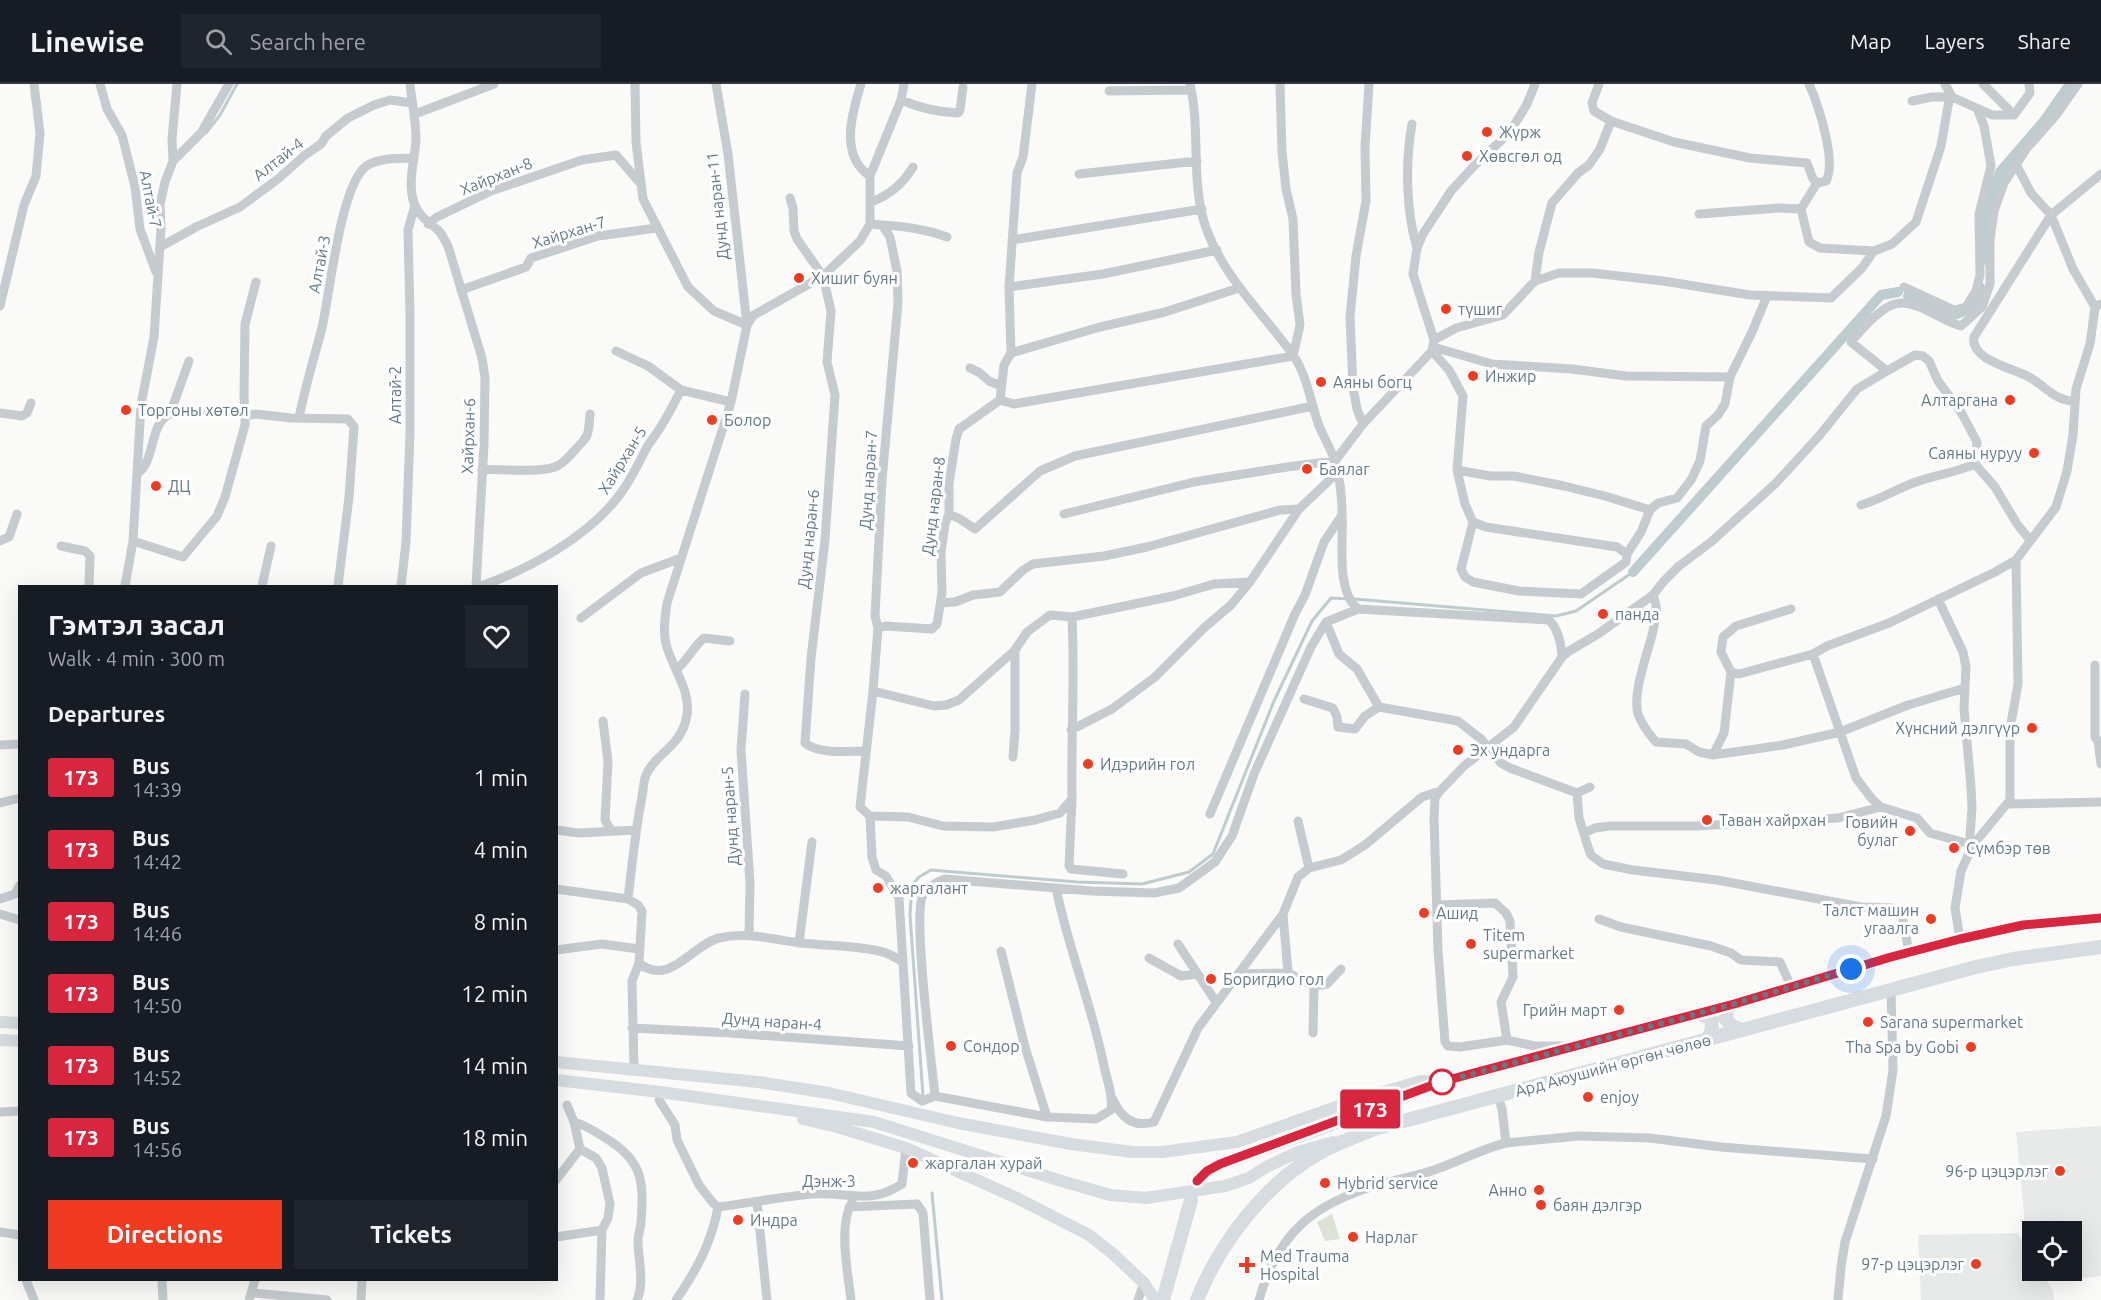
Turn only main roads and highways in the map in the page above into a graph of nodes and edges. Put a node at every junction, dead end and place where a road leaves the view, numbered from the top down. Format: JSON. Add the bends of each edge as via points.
{"nodes":[{"id":1,"x":2101,"y":918,"type":"edge"},
{"id":2,"x":2101,"y":947,"type":"edge"},
{"id":3,"x":1734,"y":1004,"type":"junction"},
{"id":4,"x":1698,"y":1013,"type":"junction"},
{"id":5,"x":0,"y":1022,"type":"edge"},
{"id":6,"x":18,"y":1023,"type":"edge"},
{"id":7,"x":1742,"y":1030,"type":"junction"},
{"id":8,"x":0,"y":1040,"type":"edge"},
{"id":9,"x":1707,"y":1040,"type":"junction"},
{"id":10,"x":18,"y":1041,"type":"edge"},
{"id":11,"x":558,"y":1062,"type":"edge"},
{"id":12,"x":558,"y":1080,"type":"edge"},
{"id":13,"x":1441,"y":1082,"type":"junction"},
{"id":14,"x":656,"y":1096,"type":"junction"},
{"id":15,"x":1374,"y":1129,"type":"junction"},
{"id":16,"x":1197,"y":1181,"type":"dead end"},
{"id":17,"x":1191,"y":1200,"type":"dead end"},
{"id":18,"x":1155,"y":1300,"type":"edge"},
{"id":19,"x":1163,"y":1300,"type":"edge"},
{"id":20,"x":1197,"y":1300,"type":"edge"}],
"edges":[{"from":1,"to":3,"type":"main road","name":"Ард Аюушийн өргөн чөлөө","via":[[2023,925],[1960,939]]},
{"from":2,"to":7,"type":"main road","name":"Ард Аюушийн өргөн чөлөө","via":[[2013,959]]},
{"from":3,"to":4,"type":"main road","name":"Ард Аюушийн өргөн чөлөө"},
{"from":3,"to":7,"type":"main road","via":[[1725,1018]]},
{"from":4,"to":9,"type":"main road","via":[[1711,1019],[1712,1034]]},
{"from":4,"to":13,"type":"main road","name":"Ард Аюушийн өргөн чөлөө"},
{"from":5,"to":6,"type":"main road"},
{"from":7,"to":9,"type":"main road","name":"Ард Аюушийн өргөн чөлөө"},
{"from":8,"to":10,"type":"main road"},
{"from":9,"to":15,"type":"main road","name":"Ард Аюушийн өргөн чөлөө"},
{"from":11,"to":13,"type":"main road","via":[[829,1093],[958,1123],[1132,1152],[1237,1142],[1356,1100],[1421,1081]]},
{"from":12,"to":14,"type":"main road"},
{"from":13,"to":16,"type":"main road","name":"Ард Аюушийн өргөн чөлөө","via":[[1220,1164]]},
{"from":14,"to":15,"type":"main road","via":[[874,1122],[1110,1195],[1146,1198],[1225,1186],[1298,1152]]},
{"from":14,"to":18,"type":"main road","via":[[767,1110],[906,1148],[1089,1235],[1143,1283]]},
{"from":15,"to":20,"type":"main road","name":"Ард Аюушийн өргөн чөлөө","via":[[1321,1152],[1273,1188],[1216,1259]]},
{"from":17,"to":19,"type":"main road"}]}
